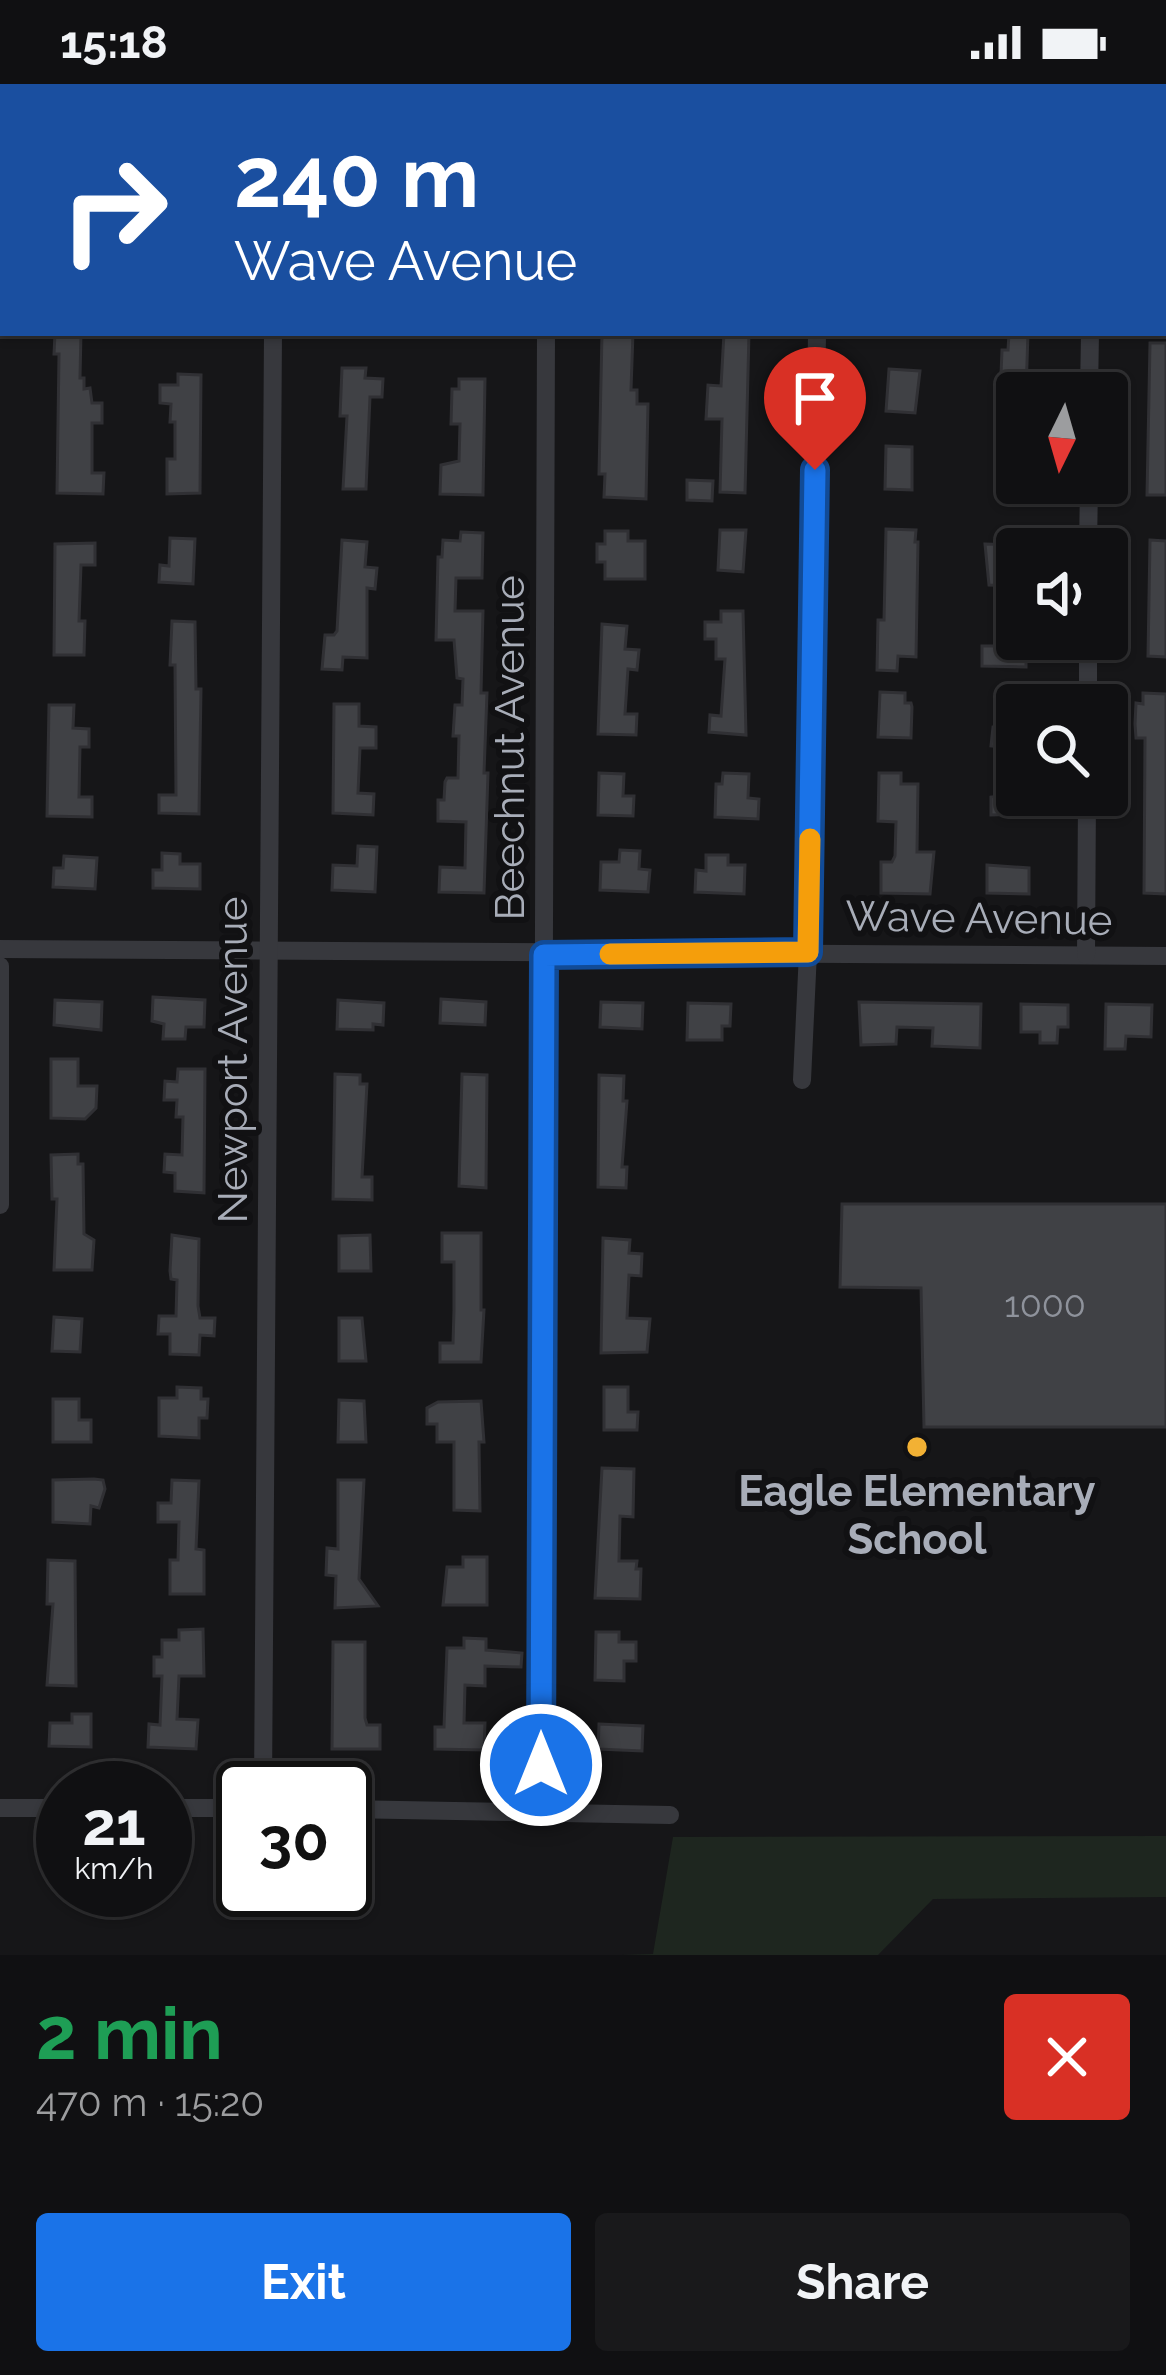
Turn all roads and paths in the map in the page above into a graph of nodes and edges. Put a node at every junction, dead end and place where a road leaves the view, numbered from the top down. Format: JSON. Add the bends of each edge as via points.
{"nodes":[{"id":1,"x":273,"y":336,"type":"edge"},
{"id":2,"x":546,"y":336,"type":"edge"},
{"id":3,"x":818,"y":336,"type":"edge"},
{"id":4,"x":1090,"y":336,"type":"edge"},
{"id":5,"x":1089,"y":372,"type":"edge"},
{"id":6,"x":1087,"y":816,"type":"edge"},
{"id":7,"x":0,"y":949,"type":"edge"},
{"id":8,"x":808,"y":952,"type":"junction"},
{"id":9,"x":269,"y":953,"type":"junction"},
{"id":10,"x":544,"y":955,"type":"junction"},
{"id":11,"x":1087,"y":956,"type":"junction"},
{"id":12,"x":1166,"y":956,"type":"edge"},
{"id":13,"x":0,"y":966,"type":"edge"},
{"id":14,"x":802,"y":1080,"type":"dead end"},
{"id":15,"x":0,"y":1204,"type":"edge"},
{"id":16,"x":262,"y":1761,"type":"edge"},
{"id":17,"x":0,"y":1808,"type":"edge"},
{"id":18,"x":36,"y":1808,"type":"edge"},
{"id":19,"x":372,"y":1809,"type":"edge"},
{"id":20,"x":541,"y":1810,"type":"junction"},
{"id":21,"x":670,"y":1815,"type":"dead end"}],
"edges":[{"from":1,"to":9,"type":"street","name":"Newport Avenue"},
{"from":2,"to":10,"type":"street","name":"Beechnut Avenue"},
{"from":3,"to":8,"type":"street"},
{"from":4,"to":5,"type":"street"},
{"from":6,"to":11,"type":"street"},
{"from":7,"to":9,"type":"street","name":"Wave Avenue"},
{"from":8,"to":10,"type":"street","name":"Wave Avenue"},
{"from":8,"to":11,"type":"street","name":"Wave Avenue"},
{"from":8,"to":14,"type":"street"},
{"from":9,"to":10,"type":"street","name":"Wave Avenue"},
{"from":9,"to":16,"type":"street","name":"Newport Avenue"},
{"from":10,"to":20,"type":"street","name":"Beechnut Avenue"},
{"from":11,"to":12,"type":"street","name":"Wave Avenue"},
{"from":13,"to":15,"type":"street"},
{"from":17,"to":18,"type":"street"},
{"from":19,"to":20,"type":"street"},
{"from":20,"to":21,"type":"street"}]}
